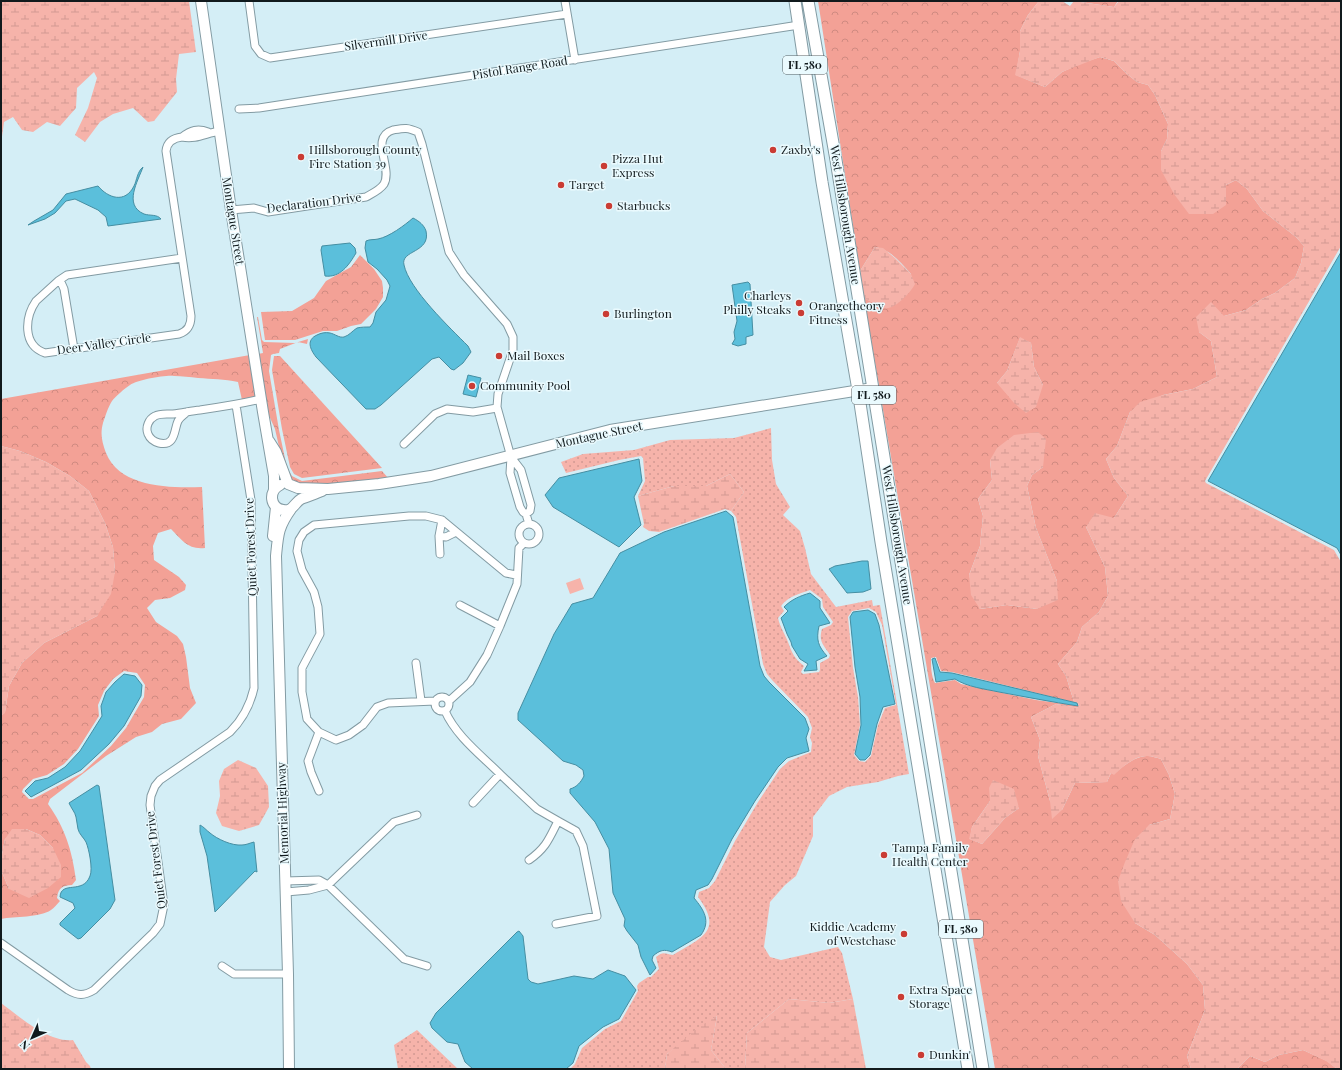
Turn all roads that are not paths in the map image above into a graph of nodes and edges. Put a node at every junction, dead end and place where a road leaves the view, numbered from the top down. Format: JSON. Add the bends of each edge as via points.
{"nodes":[{"id":1,"x":201,"y":1,"type":"edge"},
{"id":2,"x":249,"y":1,"type":"edge"},
{"id":3,"x":565,"y":1,"type":"edge"},
{"id":4,"x":795,"y":1,"type":"edge"},
{"id":5,"x":803,"y":1,"type":"edge"},
{"id":6,"x":808,"y":1,"type":"edge"},
{"id":7,"x":567,"y":14,"type":"junction"},
{"id":8,"x":810,"y":16,"type":"junction"},
{"id":9,"x":800,"y":25,"type":"junction"},
{"id":10,"x":575,"y":60,"type":"junction"},
{"id":11,"x":239,"y":109,"type":"dead end"},
{"id":12,"x":220,"y":131,"type":"junction"},
{"id":13,"x":836,"y":160,"type":"junction"},
{"id":14,"x":231,"y":210,"type":"junction"},
{"id":15,"x":182,"y":258,"type":"junction"},
{"id":16,"x":60,"y":280,"type":"junction"},
{"id":17,"x":74,"y":349,"type":"junction"},
{"id":18,"x":873,"y":388,"type":"junction"},
{"id":19,"x":858,"y":390,"type":"junction"},
{"id":20,"x":261,"y":399,"type":"junction"},
{"id":21,"x":236,"y":405,"type":"junction"},
{"id":22,"x":497,"y":408,"type":"junction"},
{"id":23,"x":187,"y":412,"type":"junction"},
{"id":24,"x":269,"y":441,"type":"junction"},
{"id":25,"x":404,"y":444,"type":"dead end"},
{"id":26,"x":511,"y":457,"type":"junction"},
{"id":27,"x":288,"y":484,"type":"junction"},
{"id":28,"x":274,"y":489,"type":"junction"},
{"id":29,"x":328,"y":489,"type":"junction"},
{"id":30,"x":302,"y":498,"type":"joint"},
{"id":31,"x":276,"y":507,"type":"junction"},
{"id":32,"x":291,"y":509,"type":"junction"},
{"id":33,"x":526,"y":514,"type":"junction"},
{"id":34,"x":442,"y":520,"type":"junction"},
{"id":35,"x":529,"y":524,"type":"junction"},
{"id":36,"x":456,"y":532,"type":"junction"},
{"id":37,"x":439,"y":536,"type":"junction"},
{"id":38,"x":524,"y":543,"type":"junction"},
{"id":39,"x":440,"y":554,"type":"dead end"},
{"id":40,"x":276,"y":556,"type":"junction"},
{"id":41,"x":516,"y":575,"type":"junction"},
{"id":42,"x":460,"y":606,"type":"dead end"},
{"id":43,"x":500,"y":626,"type":"junction"},
{"id":44,"x":416,"y":664,"type":"dead end"},
{"id":45,"x":421,"y":701,"type":"junction"},
{"id":46,"x":435,"y":701,"type":"junction"},
{"id":47,"x":449,"y":701,"type":"junction"},
{"id":48,"x":445,"y":710,"type":"junction"},
{"id":49,"x":319,"y":732,"type":"junction"},
{"id":50,"x":500,"y":774,"type":"junction"},
{"id":51,"x":319,"y":791,"type":"dead end"},
{"id":52,"x":473,"y":803,"type":"dead end"},
{"id":53,"x":417,"y":815,"type":"dead end"},
{"id":54,"x":558,"y":821,"type":"junction"},
{"id":55,"x":529,"y":860,"type":"dead end"},
{"id":56,"x":328,"y":885,"type":"junction"},
{"id":57,"x":286,"y":886,"type":"junction"},
{"id":58,"x":556,"y":924,"type":"dead end"},
{"id":59,"x":3,"y":945,"type":"edge"},
{"id":60,"x":222,"y":966,"type":"dead end"},
{"id":61,"x":427,"y":966,"type":"dead end"},
{"id":62,"x":288,"y":974,"type":"junction"},
{"id":63,"x":289,"y":1069,"type":"edge"},
{"id":64,"x":968,"y":1069,"type":"edge"},
{"id":65,"x":983,"y":1069,"type":"edge"}],
"edges":[{"from":1,"to":12,"type":"street","name":"Montague Street"},
{"from":2,"to":7,"type":"street","name":"Silvermill Drive","via":[[256,46],[261,54],[270,58]]},
{"from":3,"to":7,"type":"street"},
{"from":4,"to":9,"type":"main road","name":"West Hillsborough Avenue","number":"FL 580"},
{"from":5,"to":8,"type":"main road","via":[[805,13],[807,17]]},
{"from":6,"to":8,"type":"main road","name":"West Hillsborough Avenue","number":"FL 580"},
{"from":7,"to":10,"type":"street"},
{"from":8,"to":13,"type":"main road","name":"West Hillsborough Avenue","number":"FL 580"},
{"from":9,"to":10,"type":"street","name":"Pistol Range Road"},
{"from":9,"to":13,"type":"main road","via":[[808,38],[826,140]]},
{"from":9,"to":19,"type":"main road","name":"West Hillsborough Avenue","number":"FL 580","via":[[822,182]]},
{"from":10,"to":11,"type":"street","name":"Pistol Range Road"},
{"from":12,"to":14,"type":"street","name":"Montague Street"},
{"from":12,"to":15,"type":"street","name":"Deer Valley Circle","via":[[208,132],[201,129],[189,132],[172,139],[166,147]]},
{"from":13,"to":18,"type":"main road","name":"West Hillsborough Avenue","number":"FL 580"},
{"from":14,"to":20,"type":"street","name":"Montague Street"},
{"from":14,"to":22,"type":"street","name":"Declaration Drive","via":[[254,208],[268,212],[366,197],[384,184],[387,174],[382,147],[387,132],[407,127],[418,132],[449,252],[464,275],[507,324],[513,337],[513,350],[498,394]]},
{"from":15,"to":16,"type":"street","name":"Deer Valley Circle","via":[[72,273]]},
{"from":15,"to":17,"type":"street","name":"Deer Valley Circle","via":[[191,316],[190,325],[184,332]]},
{"from":16,"to":17,"type":"street","via":[[64,288]]},
{"from":16,"to":17,"type":"street","name":"Deer Valley Circle","via":[[36,301],[27,331],[32,343],[45,353]]},
{"from":18,"to":19,"type":"street","name":"Montague Street"},
{"from":18,"to":65,"type":"main road","name":"West Hillsborough Avenue","number":"FL 580"},
{"from":19,"to":26,"type":"street","name":"Montague Street","via":[[610,430]]},
{"from":19,"to":64,"type":"main road","name":"West Hillsborough Avenue","number":"FL 580","via":[[880,542]]},
{"from":20,"to":21,"type":"street"},
{"from":20,"to":24,"type":"street","name":"Montague Street"},
{"from":21,"to":23,"type":"street"},
{"from":21,"to":59,"type":"street","name":"Quiet Forest Drive","via":[[251,500],[254,688],[246,713],[239,723],[226,736],[160,780],[151,796],[150,815],[164,905],[160,924],[94,990],[81,995],[74,994]]},
{"from":22,"to":25,"type":"street","via":[[472,412],[447,409],[435,414]]},
{"from":22,"to":26,"type":"street","name":"Declaration Drive"},
{"from":23,"to":23,"type":"street","via":[[156,414],[147,427],[148,435],[161,444],[168,442],[174,437],[180,417]]},
{"from":24,"to":27,"type":"street","name":"Montague Street"},
{"from":24,"to":28,"type":"street","name":"Montague Street"},
{"from":26,"to":29,"type":"street","name":"Montague Street","via":[[432,476]]},
{"from":26,"to":33,"type":"street","via":[[510,473],[520,507]]},
{"from":26,"to":33,"type":"street","via":[[521,470],[531,505],[530,511]]},
{"from":27,"to":28,"type":"street","via":[[281,484]]},
{"from":27,"to":29,"type":"street","name":"Montague Street","via":[[298,488]]},
{"from":28,"to":31,"type":"street","name":"Montague Street","via":[[272,502]]},
{"from":29,"to":30,"type":"street","name":"Montague Street"},
{"from":30,"to":32,"type":"street","name":"Memorial Highway"},
{"from":31,"to":32,"type":"street","via":[[282,510]]},
{"from":31,"to":40,"type":"street","name":"Memorial Highway","via":[[273,542]]},
{"from":32,"to":40,"type":"street","name":"Memorial Highway","via":[[278,532]]},
{"from":33,"to":35,"type":"street"},
{"from":34,"to":36,"type":"street"},
{"from":34,"to":37,"type":"street"},
{"from":34,"to":49,"type":"street","via":[[426,516],[409,516],[322,525],[314,526],[301,536],[298,551],[302,570],[314,592],[318,607],[320,634],[302,668],[302,692],[307,719]]},
{"from":35,"to":38,"type":"street","via":[[521,528],[519,536]]},
{"from":35,"to":38,"type":"street","via":[[535,526],[540,534],[537,541]]},
{"from":36,"to":37,"type":"street"},
{"from":36,"to":41,"type":"street","via":[[506,573]]},
{"from":37,"to":39,"type":"street"},
{"from":38,"to":41,"type":"street","via":[[519,548]]},
{"from":40,"to":57,"type":"street","name":"Memorial Highway"},
{"from":41,"to":43,"type":"street","via":[[517,584]]},
{"from":42,"to":43,"type":"street"},
{"from":43,"to":47,"type":"street","via":[[487,655],[470,682]]},
{"from":44,"to":45,"type":"street"},
{"from":45,"to":46,"type":"street"},
{"from":45,"to":49,"type":"street","via":[[388,703],[377,708],[363,725],[336,740]]},
{"from":46,"to":47,"type":"street","via":[[443,696]]},
{"from":46,"to":48,"type":"street","via":[[438,710]]},
{"from":47,"to":48,"type":"street"},
{"from":48,"to":50,"type":"street","via":[[464,738]]},
{"from":49,"to":51,"type":"street","via":[[308,761]]},
{"from":50,"to":52,"type":"street"},
{"from":50,"to":54,"type":"street","via":[[537,809]]},
{"from":53,"to":56,"type":"street","via":[[394,822]]},
{"from":54,"to":55,"type":"street","via":[[547,843]]},
{"from":54,"to":58,"type":"street","via":[[576,831],[583,846],[597,916]]},
{"from":56,"to":57,"type":"street","via":[[319,880]]},
{"from":56,"to":61,"type":"street","via":[[404,959]]},
{"from":57,"to":62,"type":"street","name":"Memorial Highway"},
{"from":60,"to":62,"type":"street","via":[[234,974]]},
{"from":62,"to":63,"type":"street","name":"Memorial Highway"}]}
